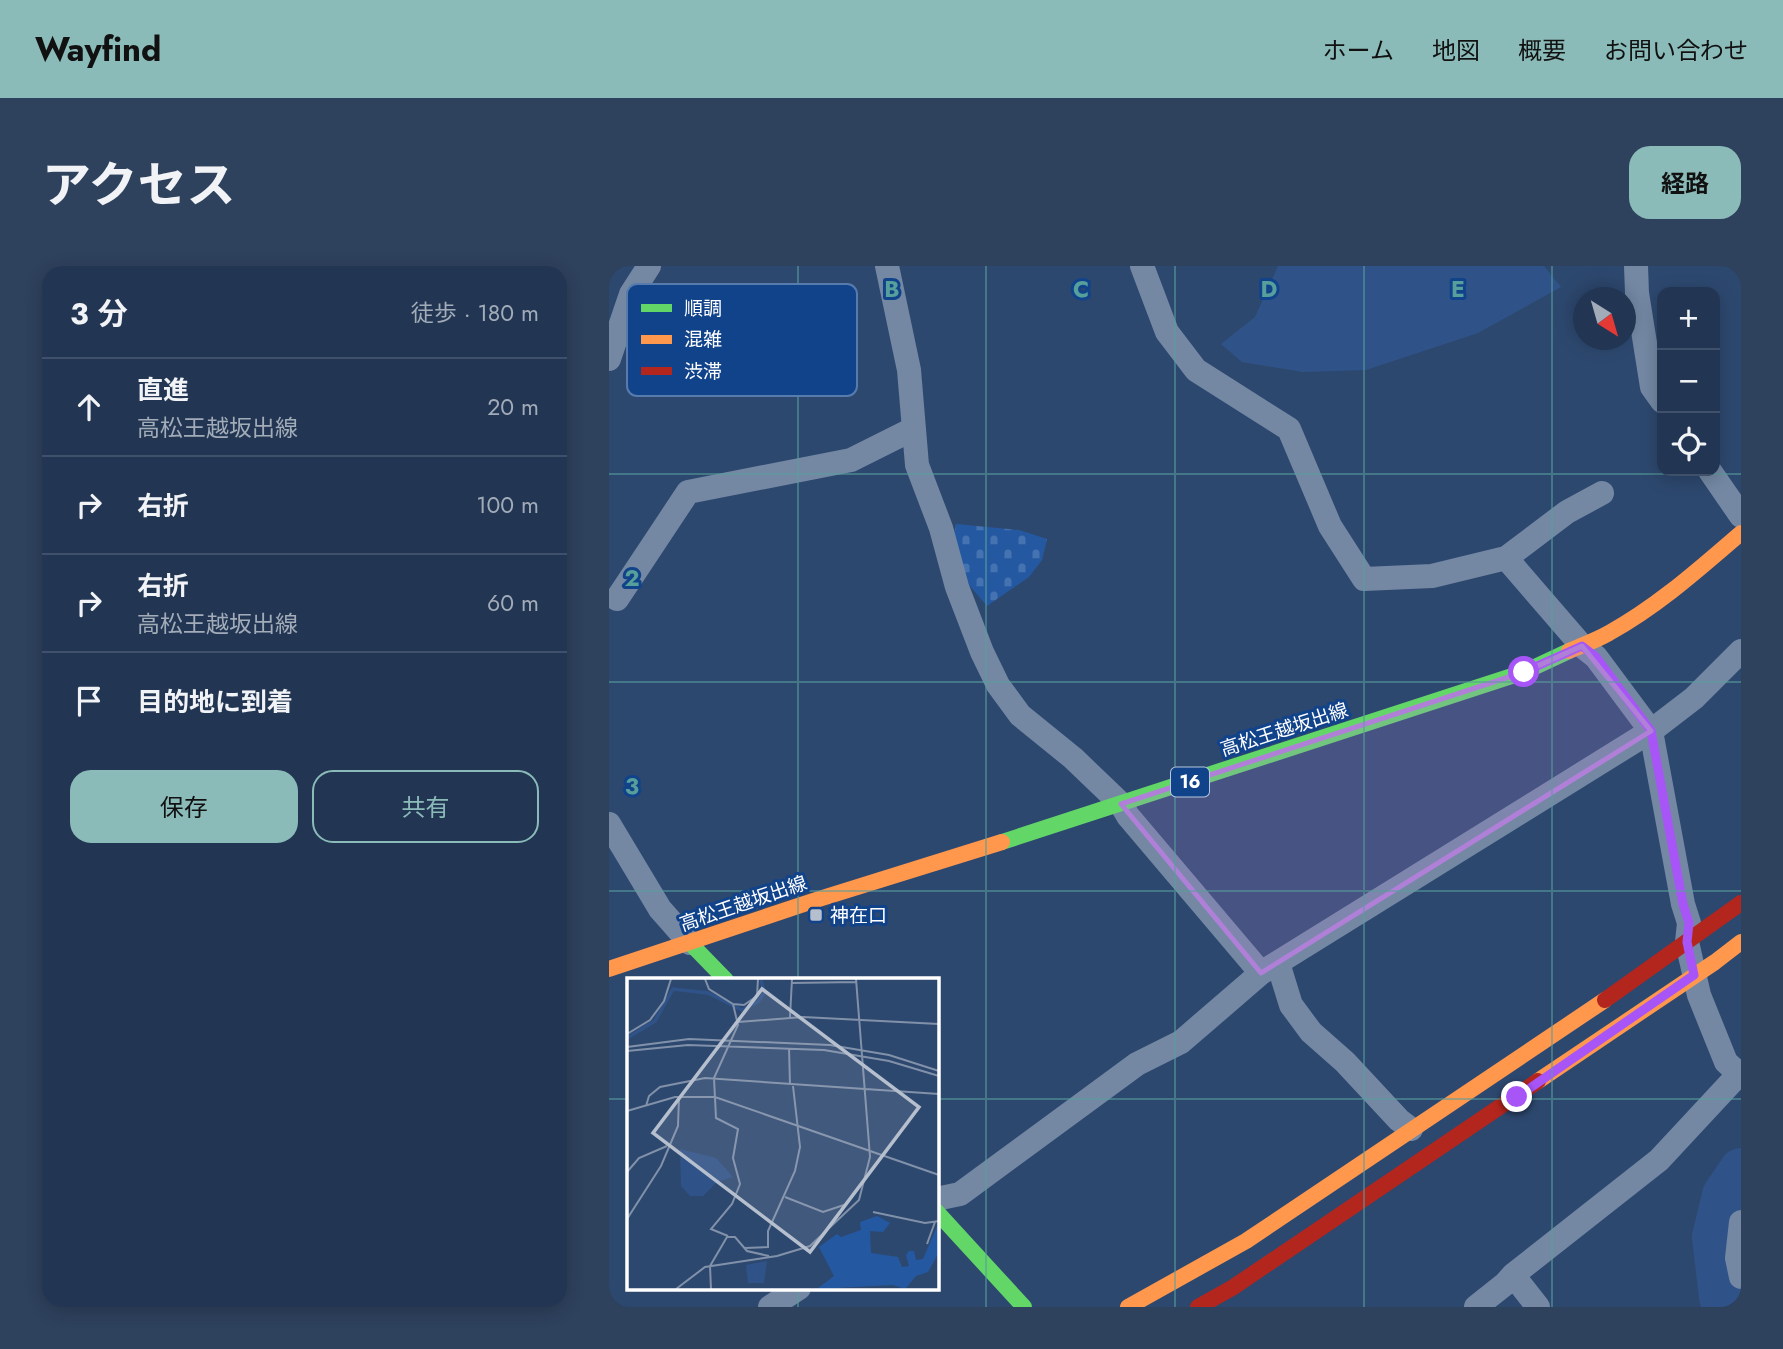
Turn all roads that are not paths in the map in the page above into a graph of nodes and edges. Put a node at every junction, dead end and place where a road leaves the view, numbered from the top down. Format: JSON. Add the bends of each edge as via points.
{"nodes":[{"id":1,"x":649,"y":266,"type":"edge"},
{"id":2,"x":887,"y":266,"type":"edge"},
{"id":3,"x":1142,"y":266,"type":"edge"},
{"id":4,"x":1636,"y":266,"type":"edge"},
{"id":5,"x":637,"y":284,"type":"edge"},
{"id":6,"x":627,"y":306,"type":"edge"},
{"id":7,"x":609,"y":359,"type":"edge"},
{"id":8,"x":1657,"y":394,"type":"edge"},
{"id":9,"x":913,"y":429,"type":"junction"},
{"id":10,"x":1713,"y":476,"type":"edge"},
{"id":11,"x":1602,"y":493,"type":"dead end"},
{"id":12,"x":1741,"y":516,"type":"edge"},
{"id":13,"x":1741,"y":533,"type":"edge"},
{"id":14,"x":1506,"y":558,"type":"junction"},
{"id":15,"x":617,"y":599,"type":"dead end"},
{"id":16,"x":1582,"y":646,"type":"junction"},
{"id":17,"x":1741,"y":651,"type":"edge"},
{"id":18,"x":1651,"y":731,"type":"junction"},
{"id":19,"x":1121,"y":804,"type":"junction"},
{"id":20,"x":609,"y":824,"type":"edge"},
{"id":21,"x":1741,"y":903,"type":"edge"},
{"id":22,"x":1687,"y":942,"type":"junction"},
{"id":23,"x":690,"y":943,"type":"junction"},
{"id":24,"x":1741,"y":943,"type":"edge"},
{"id":25,"x":1269,"y":968,"type":"junction"},
{"id":26,"x":609,"y":969,"type":"edge"},
{"id":27,"x":1694,"y":975,"type":"junction"},
{"id":28,"x":724,"y":978,"type":"edge"},
{"id":29,"x":1740,"y":1075,"type":"edge"},
{"id":30,"x":1411,"y":1129,"type":"junction"},
{"id":31,"x":938,"y":1199,"type":"edge"},
{"id":32,"x":938,"y":1213,"type":"edge"},
{"id":33,"x":1741,"y":1222,"type":"edge"},
{"id":34,"x":1513,"y":1275,"type":"junction"},
{"id":35,"x":1741,"y":1276,"type":"edge"},
{"id":36,"x":796,"y":1290,"type":"edge"},
{"id":37,"x":770,"y":1307,"type":"edge"},
{"id":38,"x":1024,"y":1307,"type":"edge"},
{"id":39,"x":1128,"y":1307,"type":"edge"},
{"id":40,"x":1198,"y":1307,"type":"edge"},
{"id":41,"x":1476,"y":1307,"type":"edge"},
{"id":42,"x":1538,"y":1307,"type":"edge"}],
"edges":[{"from":1,"to":5,"type":"street"},
{"from":2,"to":9,"type":"street","via":[[909,370]]},
{"from":3,"to":14,"type":"street","via":[[1167,332],[1196,370],[1289,429],[1330,526],[1364,579],[1432,576]]},
{"from":4,"to":8,"type":"street","via":[[1652,387]]},
{"from":6,"to":7,"type":"street"},
{"from":9,"to":15,"type":"street","via":[[851,460],[688,492]]},
{"from":9,"to":19,"type":"street","via":[[916,465],[941,528],[957,587],[997,685],[1020,715]]},
{"from":10,"to":12,"type":"street"},
{"from":11,"to":14,"type":"street","via":[[1567,512]]},
{"from":13,"to":16,"type":"main road","name":"高松王越坂出線","number":"16","via":[[1649,608]]},
{"from":14,"to":16,"type":"street"},
{"from":16,"to":18,"type":"street","via":[[1596,657]]},
{"from":16,"to":19,"type":"main road","name":"高松王越坂出線","number":"16","via":[[1524,672]]},
{"from":17,"to":18,"type":"street"},
{"from":18,"to":22,"type":"street","via":[[1689,923]]},
{"from":18,"to":25,"type":"street"},
{"from":19,"to":23,"type":"main road","name":"高松王越坂出線","number":"16"},
{"from":19,"to":25,"type":"street"},
{"from":20,"to":23,"type":"street","via":[[660,909]]},
{"from":21,"to":22,"type":"main road"},
{"from":22,"to":27,"type":"street"},
{"from":22,"to":30,"type":"main road"},
{"from":23,"to":26,"type":"main road","name":"高松王越坂出線","number":"16"},
{"from":23,"to":28,"type":"main road"},
{"from":24,"to":27,"type":"main road"},
{"from":25,"to":30,"type":"street","via":[[1311,1032]]},
{"from":25,"to":31,"type":"street","via":[[1181,1042],[1137,1064],[960,1194]]},
{"from":27,"to":29,"type":"street","via":[[1726,1062]]},
{"from":27,"to":40,"type":"main road"},
{"from":29,"to":34,"type":"street","via":[[1658,1160]]},
{"from":30,"to":39,"type":"main road","via":[[1246,1241]]},
{"from":32,"to":38,"type":"main road"},
{"from":33,"to":35,"type":"street","via":[[1737,1258]]},
{"from":34,"to":41,"type":"street"},
{"from":34,"to":42,"type":"street"},
{"from":36,"to":37,"type":"street"}]}
